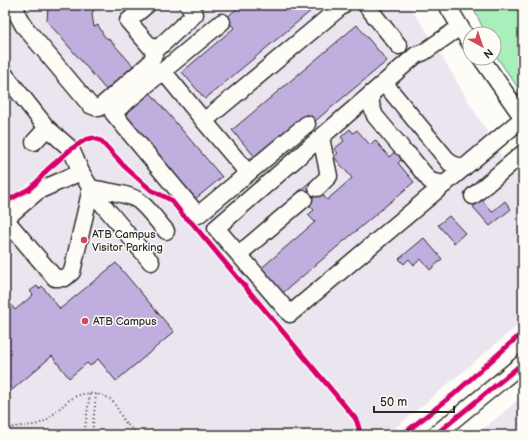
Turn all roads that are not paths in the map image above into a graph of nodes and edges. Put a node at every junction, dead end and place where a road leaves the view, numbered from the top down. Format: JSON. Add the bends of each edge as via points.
{"nodes":[{"id":1,"x":16,"y":5,"type":"edge"},
{"id":2,"x":147,"y":5,"type":"edge"},
{"id":3,"x":343,"y":5,"type":"edge"},
{"id":4,"x":366,"y":5,"type":"edge"},
{"id":5,"x":447,"y":5,"type":"edge"},
{"id":6,"x":196,"y":8,"type":"edge"},
{"id":7,"x":222,"y":22,"type":"dead end"},
{"id":8,"x":460,"y":27,"type":"junction"},
{"id":9,"x":462,"y":30,"type":"edge"},
{"id":10,"x":399,"y":46,"type":"dead end"},
{"id":11,"x":155,"y":52,"type":"junction"},
{"id":12,"x":487,"y":66,"type":"edge"},
{"id":13,"x":163,"y":71,"type":"junction"},
{"id":14,"x":5,"y":75,"type":"edge"},
{"id":15,"x":385,"y":82,"type":"junction"},
{"id":16,"x":371,"y":94,"type":"junction"},
{"id":17,"x":523,"y":118,"type":"edge"},
{"id":18,"x":204,"y":121,"type":"junction"},
{"id":19,"x":307,"y":124,"type":"dead end"},
{"id":20,"x":47,"y":128,"type":"junction"},
{"id":21,"x":321,"y":138,"type":"junction"},
{"id":22,"x":34,"y":142,"type":"dead end"},
{"id":23,"x":523,"y":153,"type":"edge"},
{"id":24,"x":463,"y":168,"type":"junction"},
{"id":25,"x":81,"y":172,"type":"junction"},
{"id":26,"x":248,"y":174,"type":"junction"},
{"id":27,"x":444,"y":184,"type":"junction"},
{"id":28,"x":90,"y":188,"type":"junction"},
{"id":29,"x":317,"y":188,"type":"dead end"},
{"id":30,"x":473,"y":196,"type":"dead end"},
{"id":31,"x":304,"y":199,"type":"dead end"},
{"id":32,"x":5,"y":219,"type":"edge"},
{"id":33,"x":166,"y":231,"type":"dead end"},
{"id":34,"x":239,"y":254,"type":"junction"},
{"id":35,"x":151,"y":262,"type":"dead end"},
{"id":36,"x":523,"y":363,"type":"edge"},
{"id":37,"x":435,"y":435,"type":"edge"}],
"edges":[{"from":1,"to":11,"type":"street","via":[[17,14],[24,25],[90,105],[95,107],[102,106],[150,64]]},
{"from":2,"to":11,"type":"street","via":[[128,21]]},
{"from":3,"to":18,"type":"street"},
{"from":4,"to":10,"type":"street"},
{"from":5,"to":8,"type":"street"},
{"from":6,"to":11,"type":"street"},
{"from":7,"to":13,"type":"street"},
{"from":8,"to":9,"type":"street"},
{"from":8,"to":15,"type":"street","via":[[416,55]]},
{"from":12,"to":17,"type":"street"},
{"from":13,"to":18,"type":"street"},
{"from":13,"to":26,"type":"street","via":[[113,113],[198,215]]},
{"from":14,"to":20,"type":"street"},
{"from":15,"to":16,"type":"street"},
{"from":15,"to":24,"type":"street","via":[[450,163]]},
{"from":16,"to":21,"type":"street"},
{"from":16,"to":27,"type":"street","via":[[375,116],[430,181]]},
{"from":17,"to":24,"type":"street"},
{"from":18,"to":26,"type":"street"},
{"from":19,"to":26,"type":"street"},
{"from":20,"to":22,"type":"street"},
{"from":20,"to":25,"type":"street","via":[[71,149]]},
{"from":21,"to":29,"type":"street","via":[[329,176]]},
{"from":21,"to":34,"type":"street","via":[[216,228]]},
{"from":23,"to":30,"type":"street"},
{"from":24,"to":27,"type":"street"},
{"from":25,"to":28,"type":"street"},
{"from":25,"to":32,"type":"street","via":[[38,191]]},
{"from":27,"to":34,"type":"street","via":[[290,314]]},
{"from":28,"to":32,"type":"street","via":[[72,272],[65,278],[55,278]]},
{"from":28,"to":33,"type":"street","via":[[138,200]]},
{"from":28,"to":35,"type":"street"},
{"from":31,"to":34,"type":"street"},
{"from":36,"to":37,"type":"street"}]}
